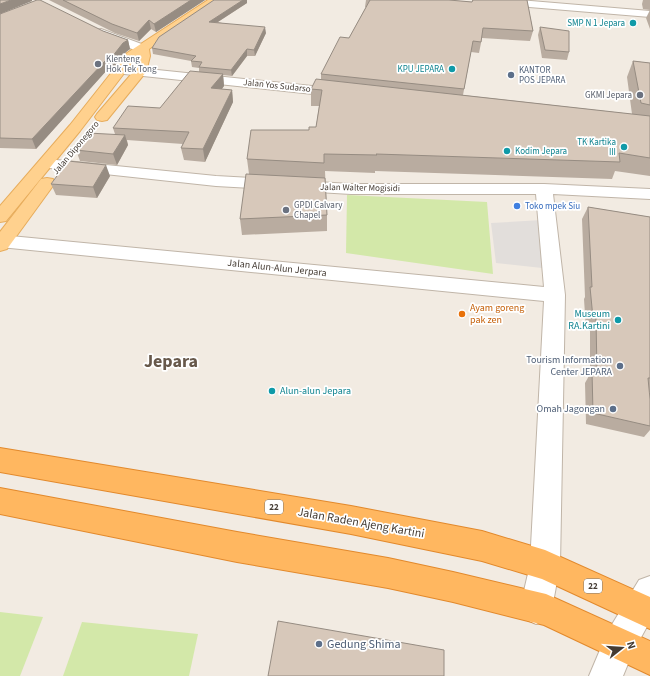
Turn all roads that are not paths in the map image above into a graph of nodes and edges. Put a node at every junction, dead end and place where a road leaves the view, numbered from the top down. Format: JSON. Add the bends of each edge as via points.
{"nodes":[{"id":1,"x":215,"y":0,"type":"edge"},
{"id":2,"x":481,"y":0,"type":"edge"},
{"id":3,"x":631,"y":0,"type":"edge"},
{"id":4,"x":634,"y":13,"type":"junction"},
{"id":5,"x":650,"y":14,"type":"edge"},
{"id":6,"x":92,"y":27,"type":"edge"},
{"id":7,"x":143,"y":49,"type":"junction"},
{"id":8,"x":119,"y":70,"type":"junction"},
{"id":9,"x":140,"y":72,"type":"junction"},
{"id":10,"x":352,"y":94,"type":"edge"},
{"id":11,"x":54,"y":164,"type":"junction"},
{"id":12,"x":544,"y":189,"type":"junction"},
{"id":13,"x":650,"y":194,"type":"edge"},
{"id":14,"x":0,"y":217,"type":"edge"},
{"id":15,"x":1,"y":242,"type":"edge"},
{"id":16,"x":555,"y":295,"type":"junction"},
{"id":17,"x":0,"y":460,"type":"edge"},
{"id":18,"x":0,"y":501,"type":"edge"},
{"id":19,"x":545,"y":565,"type":"junction"},
{"id":20,"x":647,"y":604,"type":"edge"},
{"id":21,"x":536,"y":608,"type":"junction"},
{"id":22,"x":620,"y":643,"type":"junction"},
{"id":23,"x":650,"y":658,"type":"edge"},
{"id":24,"x":606,"y":676,"type":"edge"}],
"edges":[{"from":1,"to":7,"type":"main road","name":"Jalan Diponegoro"},
{"from":2,"to":4,"type":"street"},
{"from":3,"to":4,"type":"street"},
{"from":4,"to":5,"type":"street"},
{"from":6,"to":7,"type":"street"},
{"from":7,"to":8,"type":"main road","name":"Jalan Diponegoro","via":[[131,56]]},
{"from":7,"to":9,"type":"main road"},
{"from":8,"to":9,"type":"street","name":"Jalan Yos Sudarso"},
{"from":8,"to":11,"type":"main road","name":"Jalan Diponegoro","via":[[76,128]]},
{"from":9,"to":10,"type":"street","name":"Jalan Yos Sudarso"},
{"from":9,"to":11,"type":"main road","name":"Jalan Diponegoro"},
{"from":11,"to":12,"type":"street","name":"Jalan Walter Mogisidi","via":[[216,182],[328,187]]},
{"from":11,"to":14,"type":"main road","name":"Jalan Diponegoro"},
{"from":11,"to":15,"type":"main road","name":"Jalan Diponegoro"},
{"from":12,"to":13,"type":"street","name":"Jalan Walter Mogisidi"},
{"from":12,"to":16,"type":"street"},
{"from":15,"to":16,"type":"street","name":"Jalan Alun-Alun Jerpara"},
{"from":16,"to":19,"type":"street"},
{"from":17,"to":19,"type":"highway","name":"Jalan Raden Ajeng Kartini","number":"22","via":[[430,535],[482,546]]},
{"from":18,"to":21,"type":"highway","via":[[388,573]]},
{"from":19,"to":20,"type":"highway","name":"Jalan Raden Ajeng Kartini","number":"22"},
{"from":19,"to":21,"type":"street"},
{"from":20,"to":22,"type":"street"},
{"from":21,"to":22,"type":"highway"},
{"from":22,"to":23,"type":"highway"},
{"from":22,"to":24,"type":"street"}]}
